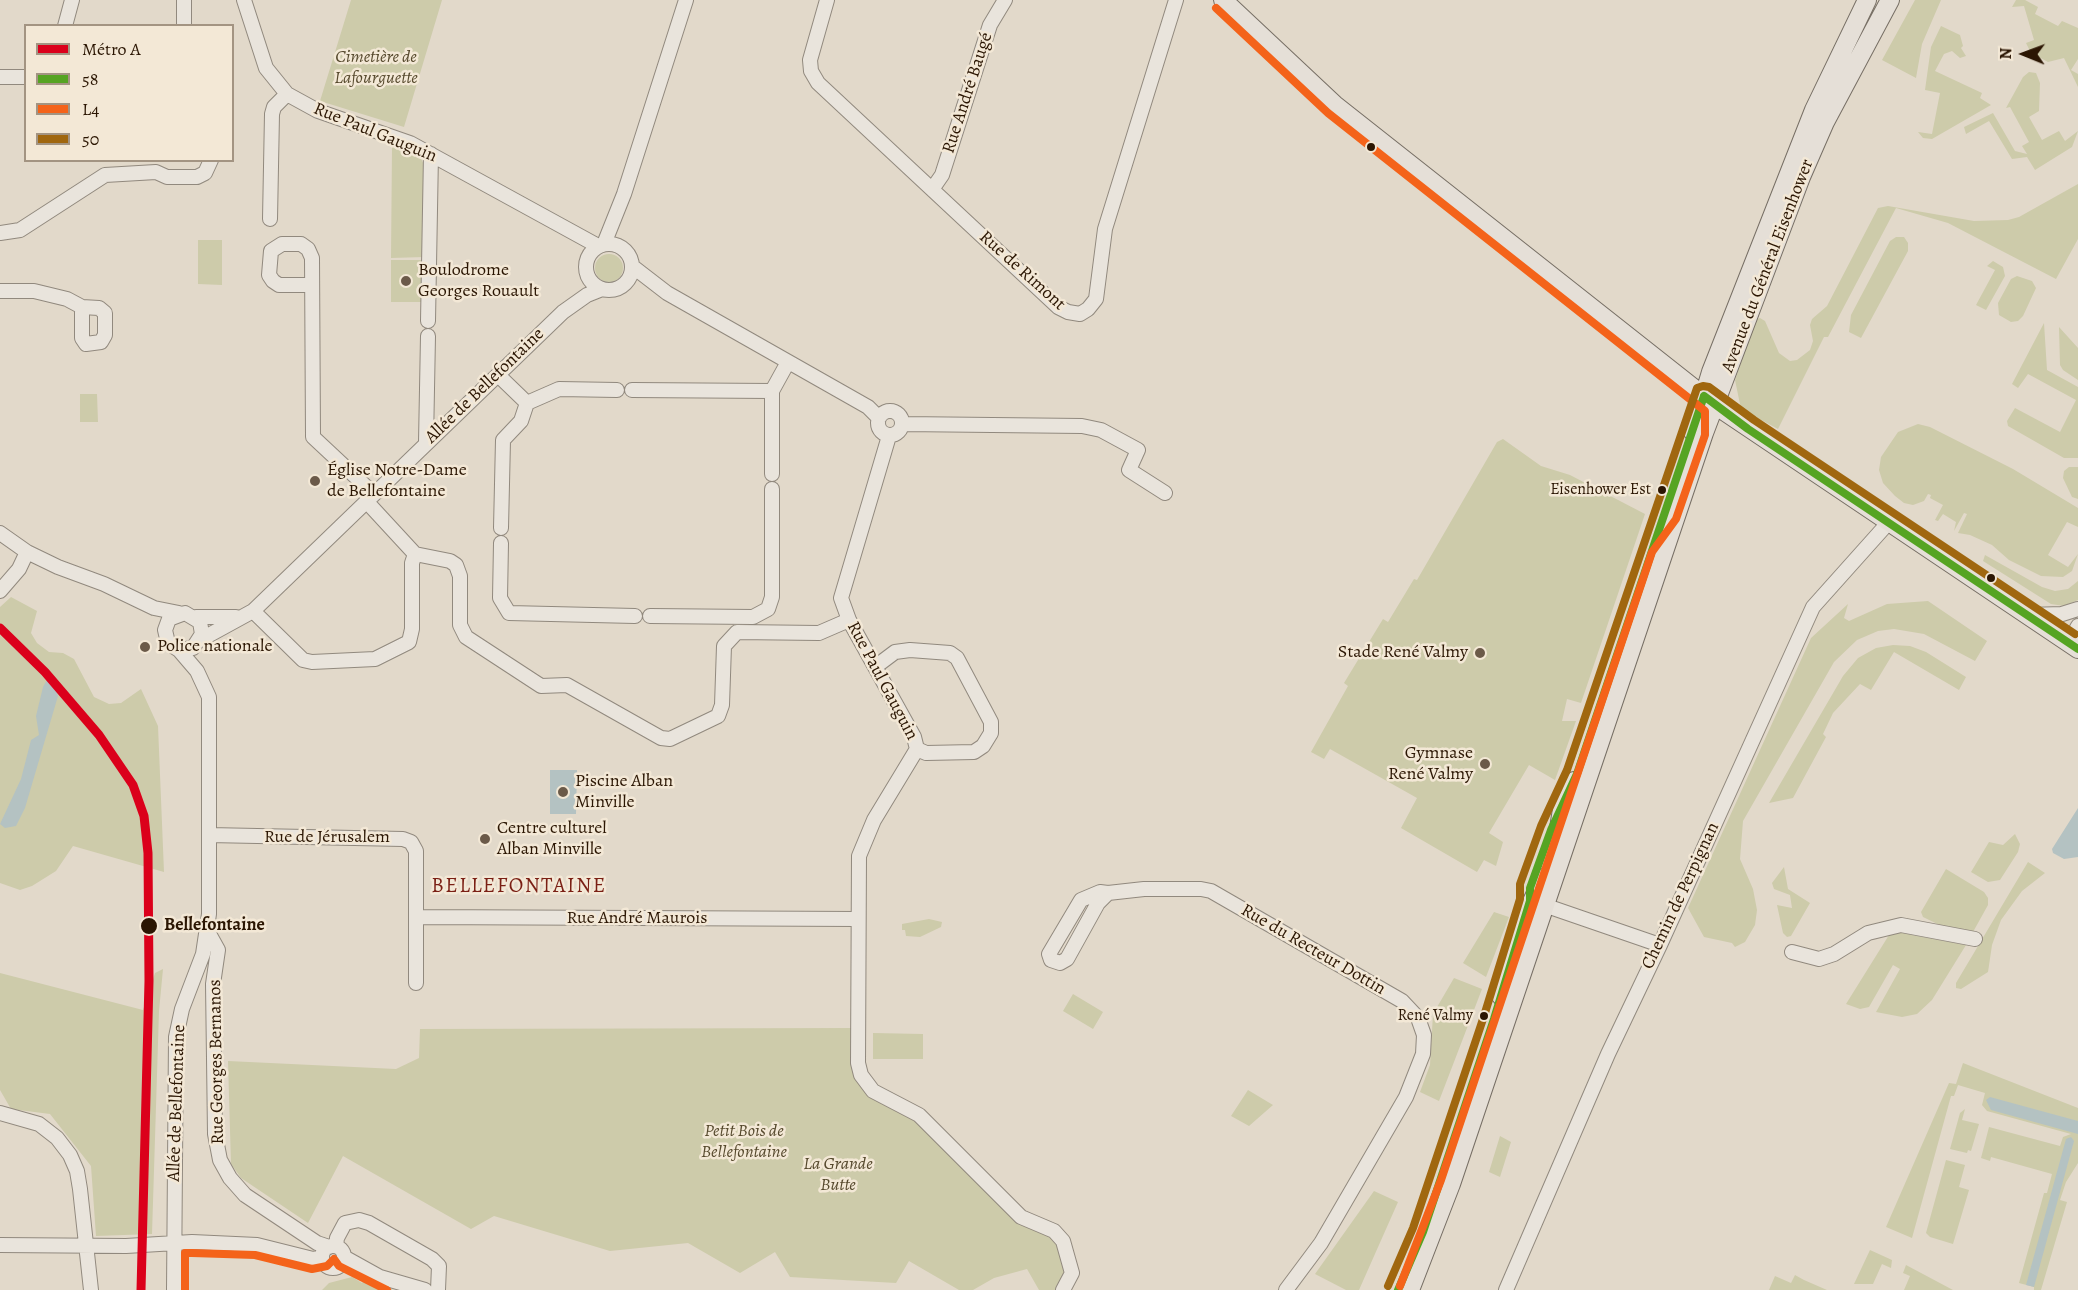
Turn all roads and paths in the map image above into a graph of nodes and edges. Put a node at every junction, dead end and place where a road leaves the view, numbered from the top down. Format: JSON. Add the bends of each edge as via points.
{"nodes":[{"id":1,"x":72,"y":0,"type":"edge"},
{"id":2,"x":184,"y":0,"type":"edge"},
{"id":3,"x":244,"y":0,"type":"edge"},
{"id":4,"x":686,"y":0,"type":"edge"},
{"id":5,"x":827,"y":0,"type":"edge"},
{"id":6,"x":1005,"y":0,"type":"edge"},
{"id":7,"x":1223,"y":0,"type":"edge"},
{"id":8,"x":1867,"y":0,"type":"edge"},
{"id":9,"x":1890,"y":0,"type":"edge"},
{"id":10,"x":1177,"y":2,"type":"edge"},
{"id":11,"x":66,"y":24,"type":"edge"},
{"id":12,"x":184,"y":24,"type":"edge"},
{"id":13,"x":0,"y":77,"type":"edge"},
{"id":14,"x":24,"y":77,"type":"edge"},
{"id":15,"x":287,"y":94,"type":"junction"},
{"id":16,"x":431,"y":154,"type":"junction"},
{"id":17,"x":210,"y":162,"type":"edge"},
{"id":18,"x":157,"y":166,"type":"edge"},
{"id":19,"x":933,"y":188,"type":"junction"},
{"id":20,"x":624,"y":194,"type":"junction"},
{"id":21,"x":270,"y":219,"type":"dead end"},
{"id":22,"x":554,"y":222,"type":"junction"},
{"id":23,"x":0,"y":233,"type":"edge"},
{"id":24,"x":601,"y":245,"type":"junction"},
{"id":25,"x":620,"y":247,"type":"junction"},
{"id":26,"x":586,"y":261,"type":"junction"},
{"id":27,"x":632,"y":266,"type":"junction"},
{"id":28,"x":588,"y":277,"type":"junction"},
{"id":29,"x":311,"y":285,"type":"dead end"},
{"id":30,"x":624,"y":285,"type":"junction"},
{"id":31,"x":602,"y":289,"type":"junction"},
{"id":32,"x":0,"y":291,"type":"edge"},
{"id":33,"x":667,"y":293,"type":"junction"},
{"id":34,"x":82,"y":307,"type":"dead end"},
{"id":35,"x":563,"y":312,"type":"junction"},
{"id":36,"x":428,"y":321,"type":"dead end"},
{"id":37,"x":428,"y":336,"type":"dead end"},
{"id":38,"x":788,"y":362,"type":"junction"},
{"id":39,"x":498,"y":375,"type":"junction"},
{"id":40,"x":617,"y":390,"type":"dead end"},
{"id":41,"x":632,"y":390,"type":"dead end"},
{"id":42,"x":772,"y":392,"type":"junction"},
{"id":43,"x":1710,"y":401,"type":"junction"},
{"id":44,"x":527,"y":403,"type":"junction"},
{"id":45,"x":879,"y":418,"type":"junction"},
{"id":46,"x":903,"y":424,"type":"junction"},
{"id":47,"x":889,"y":436,"type":"junction"},
{"id":48,"x":426,"y":442,"type":"junction"},
{"id":49,"x":772,"y":474,"type":"dead end"},
{"id":50,"x":772,"y":489,"type":"dead end"},
{"id":51,"x":1165,"y":493,"type":"dead end"},
{"id":52,"x":370,"y":498,"type":"junction"},
{"id":53,"x":1889,"y":522,"type":"junction"},
{"id":54,"x":501,"y":528,"type":"dead end"},
{"id":55,"x":0,"y":533,"type":"edge"},
{"id":56,"x":501,"y":543,"type":"dead end"},
{"id":57,"x":0,"y":544,"type":"edge"},
{"id":58,"x":415,"y":554,"type":"junction"},
{"id":59,"x":26,"y":556,"type":"junction"},
{"id":60,"x":0,"y":591,"type":"edge"},
{"id":61,"x":2078,"y":609,"type":"edge"},
{"id":62,"x":254,"y":611,"type":"junction"},
{"id":63,"x":179,"y":613,"type":"junction"},
{"id":64,"x":2027,"y":615,"type":"junction"},
{"id":65,"x":635,"y":616,"type":"dead end"},
{"id":66,"x":650,"y":616,"type":"dead end"},
{"id":67,"x":196,"y":617,"type":"junction"},
{"id":68,"x":238,"y":617,"type":"junction"},
{"id":69,"x":849,"y":620,"type":"junction"},
{"id":70,"x":2078,"y":626,"type":"edge"},
{"id":71,"x":165,"y":630,"type":"junction"},
{"id":72,"x":200,"y":641,"type":"junction"},
{"id":73,"x":2073,"y":646,"type":"edge"},
{"id":74,"x":179,"y":650,"type":"junction"},
{"id":75,"x":875,"y":667,"type":"junction"},
{"id":76,"x":197,"y":671,"type":"junction"},
{"id":77,"x":917,"y":749,"type":"junction"},
{"id":78,"x":208,"y":835,"type":"junction"},
{"id":79,"x":1108,"y":893,"type":"junction"},
{"id":80,"x":1537,"y":903,"type":"junction"},
{"id":81,"x":416,"y":917,"type":"junction"},
{"id":82,"x":858,"y":919,"type":"junction"},
{"id":83,"x":208,"y":932,"type":"junction"},
{"id":84,"x":1975,"y":939,"type":"dead end"},
{"id":85,"x":1660,"y":945,"type":"junction"},
{"id":86,"x":1792,"y":952,"type":"dead end"},
{"id":87,"x":416,"y":983,"type":"dead end"},
{"id":88,"x":0,"y":1113,"type":"edge"},
{"id":89,"x":175,"y":1243,"type":"junction"},
{"id":90,"x":0,"y":1245,"type":"edge"},
{"id":91,"x":85,"y":1245,"type":"junction"},
{"id":92,"x":333,"y":1252,"type":"junction"},
{"id":93,"x":90,"y":1290,"type":"edge"},
{"id":94,"x":174,"y":1290,"type":"edge"},
{"id":95,"x":425,"y":1290,"type":"edge"},
{"id":96,"x":438,"y":1290,"type":"edge"},
{"id":97,"x":1063,"y":1290,"type":"edge"},
{"id":98,"x":1286,"y":1290,"type":"edge"},
{"id":99,"x":1398,"y":1290,"type":"edge"},
{"id":100,"x":1410,"y":1290,"type":"edge"},
{"id":101,"x":1506,"y":1290,"type":"edge"}],
"edges":[{"from":1,"to":11,"type":"street"},
{"from":2,"to":12,"type":"street"},
{"from":3,"to":15,"type":"street","name":"Rue Paul Gauguin","via":[[266,68]]},
{"from":4,"to":20,"type":"street"},
{"from":5,"to":19,"type":"street","name":"Rue de Rimont","via":[[810,60],[818,83]]},
{"from":6,"to":19,"type":"street","name":"Rue André Baugé","via":[[990,25],[942,175]]},
{"from":7,"to":43,"type":"main road","via":[[1335,105]]},
{"from":8,"to":43,"type":"main road","name":"Avenue du Général Eisenhower","via":[[1814,110],[1715,361]]},
{"from":9,"to":43,"type":"main road","name":"Avenue du Général Eisenhower","via":[[1825,122]]},
{"from":10,"to":19,"type":"street","name":"Rue de Rimont","via":[[1106,229],[1096,299],[1088,309],[1080,314],[1058,307]]},
{"from":13,"to":14,"type":"street"},
{"from":15,"to":16,"type":"street","name":"Rue Paul Gauguin","via":[[318,111]]},
{"from":15,"to":21,"type":"street","via":[[272,114]]},
{"from":16,"to":22,"type":"street","name":"Rue Paul Gauguin"},
{"from":16,"to":36,"type":"street"},
{"from":17,"to":18,"type":"street","via":[[205,173],[197,177],[168,177]]},
{"from":18,"to":23,"type":"street","via":[[105,175],[20,230]]},
{"from":20,"to":24,"type":"street"},
{"from":20,"to":25,"type":"street"},
{"from":22,"to":24,"type":"street","name":"Rue Paul Gauguin"},
{"from":22,"to":26,"type":"street","name":"Rue Paul Gauguin"},
{"from":24,"to":25,"type":"street"},
{"from":24,"to":26,"type":"street"},
{"from":25,"to":27,"type":"street","via":[[627,252]]},
{"from":26,"to":28,"type":"street"},
{"from":27,"to":30,"type":"street"},
{"from":27,"to":33,"type":"street"},
{"from":28,"to":31,"type":"street"},
{"from":28,"to":35,"type":"street","name":"Allée de Bellefontaine"},
{"from":29,"to":52,"type":"street","via":[[314,437]]},
{"from":30,"to":31,"type":"street"},
{"from":30,"to":33,"type":"street"},
{"from":31,"to":35,"type":"street","name":"Allée de Bellefontaine"},
{"from":32,"to":34,"type":"street","via":[[34,291]]},
{"from":33,"to":38,"type":"street"},
{"from":35,"to":39,"type":"street","name":"Allée de Bellefontaine"},
{"from":37,"to":48,"type":"street"},
{"from":38,"to":42,"type":"street"},
{"from":38,"to":45,"type":"street","via":[[868,407]]},
{"from":39,"to":44,"type":"street"},
{"from":39,"to":48,"type":"street","name":"Allée de Bellefontaine"},
{"from":40,"to":44,"type":"street","via":[[559,389]]},
{"from":41,"to":42,"type":"street"},
{"from":42,"to":49,"type":"street"},
{"from":43,"to":53,"type":"main road"},
{"from":43,"to":80,"type":"main road","name":"Avenue du Général Eisenhower","via":[[1562,809]]},
{"from":44,"to":54,"type":"street","via":[[521,421],[505,436],[502,447]]},
{"from":45,"to":46,"type":"street","via":[[891,411],[900,415]]},
{"from":45,"to":47,"type":"street","via":[[878,427]]},
{"from":46,"to":47,"type":"street","via":[[898,433]]},
{"from":46,"to":51,"type":"street","via":[[1082,426],[1101,430],[1137,450],[1129,470]]},
{"from":47,"to":69,"type":"street","name":"Rue Paul Gauguin","via":[[844,583],[841,598]]},
{"from":48,"to":52,"type":"street","name":"Allée de Bellefontaine"},
{"from":50,"to":66,"type":"street","via":[[772,597],[768,609],[753,617]]},
{"from":52,"to":58,"type":"street"},
{"from":52,"to":62,"type":"street","name":"Allée de Bellefontaine"},
{"from":53,"to":64,"type":"main road"},
{"from":53,"to":85,"type":"street","name":"Chemin de Perpignan","via":[[1813,607]]},
{"from":55,"to":59,"type":"street"},
{"from":56,"to":65,"type":"street","via":[[500,598],[509,613]]},
{"from":57,"to":59,"type":"street"},
{"from":58,"to":62,"type":"street","via":[[409,642],[375,659],[303,660]]},
{"from":58,"to":69,"type":"street","via":[[456,565],[460,576],[460,625],[466,637],[541,686],[567,686],[661,738],[670,739],[718,716],[722,705],[724,646],[737,632],[819,633]]},
{"from":59,"to":60,"type":"street"},
{"from":59,"to":63,"type":"street","via":[[154,608]]},
{"from":59,"to":71,"type":"street","via":[[150,612]]},
{"from":61,"to":64,"type":"street","via":[[2062,614]]},
{"from":62,"to":68,"type":"street","name":"Allée de Bellefontaine"},
{"from":63,"to":67,"type":"street"},
{"from":63,"to":71,"type":"street","via":[[169,620]]},
{"from":64,"to":73,"type":"main road"},
{"from":67,"to":68,"type":"street","name":"Allée de Bellefontaine"},
{"from":67,"to":72,"type":"street","via":[[202,628]]},
{"from":68,"to":72,"type":"street","name":"Allée de Bellefontaine"},
{"from":69,"to":75,"type":"street","name":"Rue Paul Gauguin"},
{"from":70,"to":73,"type":"street"},
{"from":71,"to":74,"type":"street","via":[[168,643]]},
{"from":72,"to":74,"type":"street","via":[[190,649]]},
{"from":72,"to":76,"type":"street","name":"Allée de Bellefontaine"},
{"from":74,"to":76,"type":"street","name":"Allée de Bellefontaine"},
{"from":75,"to":77,"type":"street","name":"Rue Paul Gauguin"},
{"from":75,"to":77,"type":"street","via":[[895,652],[950,653],[957,658],[991,722],[991,734],[974,752],[926,753]]},
{"from":76,"to":78,"type":"street","name":"Allée de Bellefontaine","via":[[209,697],[210,711]]},
{"from":77,"to":82,"type":"street","name":"Rue Paul Gauguin","via":[[863,844],[859,856]]},
{"from":78,"to":81,"type":"street","name":"Rue de Jérusalem","via":[[404,839],[416,851]]},
{"from":78,"to":83,"type":"street","name":"Allée de Bellefontaine"},
{"from":79,"to":79,"type":"street","name":"Rue du Recteur Dottin","via":[[1098,903],[1066,959],[1060,963],[1051,960],[1049,954],[1082,900],[1100,892]]},
{"from":79,"to":98,"type":"street","name":"Rue du Recteur Dottin","via":[[1187,888],[1211,891],[1402,1001],[1418,1017],[1424,1035],[1423,1054],[1406,1097],[1321,1243]]},
{"from":80,"to":85,"type":"street"},
{"from":80,"to":99,"type":"main road","name":"Avenue du Général Eisenhower","via":[[1423,1232]]},
{"from":80,"to":100,"type":"main road","name":"Avenue du Général Eisenhower","via":[[1450,1184]]},
{"from":81,"to":82,"type":"street","name":"Rue André Maurois"},
{"from":81,"to":87,"type":"street","name":"Rue de Jérusalem"},
{"from":82,"to":97,"type":"street","name":"Rue Paul Gauguin","via":[[858,1063],[866,1084],[919,1115],[1021,1217],[1058,1236],[1072,1273]]},
{"from":83,"to":89,"type":"street","name":"Allée de Bellefontaine","via":[[176,1037]]},
{"from":83,"to":92,"type":"street","name":"Rue Georges Bernanos","via":[[218,950],[213,984],[215,1134],[220,1160],[245,1195]]},
{"from":84,"to":86,"type":"street","via":[[1901,926],[1868,933],[1819,959]]},
{"from":85,"to":101,"type":"street","name":"Chemin de Perpignan","via":[[1608,1054]]},
{"from":88,"to":91,"type":"street","via":[[39,1124],[70,1155],[77,1171]]},
{"from":89,"to":91,"type":"street"},
{"from":89,"to":92,"type":"street","via":[[257,1245],[313,1259]]},
{"from":89,"to":94,"type":"street","name":"Allée de Bellefontaine"},
{"from":90,"to":91,"type":"street"},
{"from":91,"to":93,"type":"street"},
{"from":92,"to":95,"type":"street","via":[[380,1277]]},
{"from":92,"to":96,"type":"street","via":[[345,1223],[369,1222],[432,1259],[439,1266]]}]}
